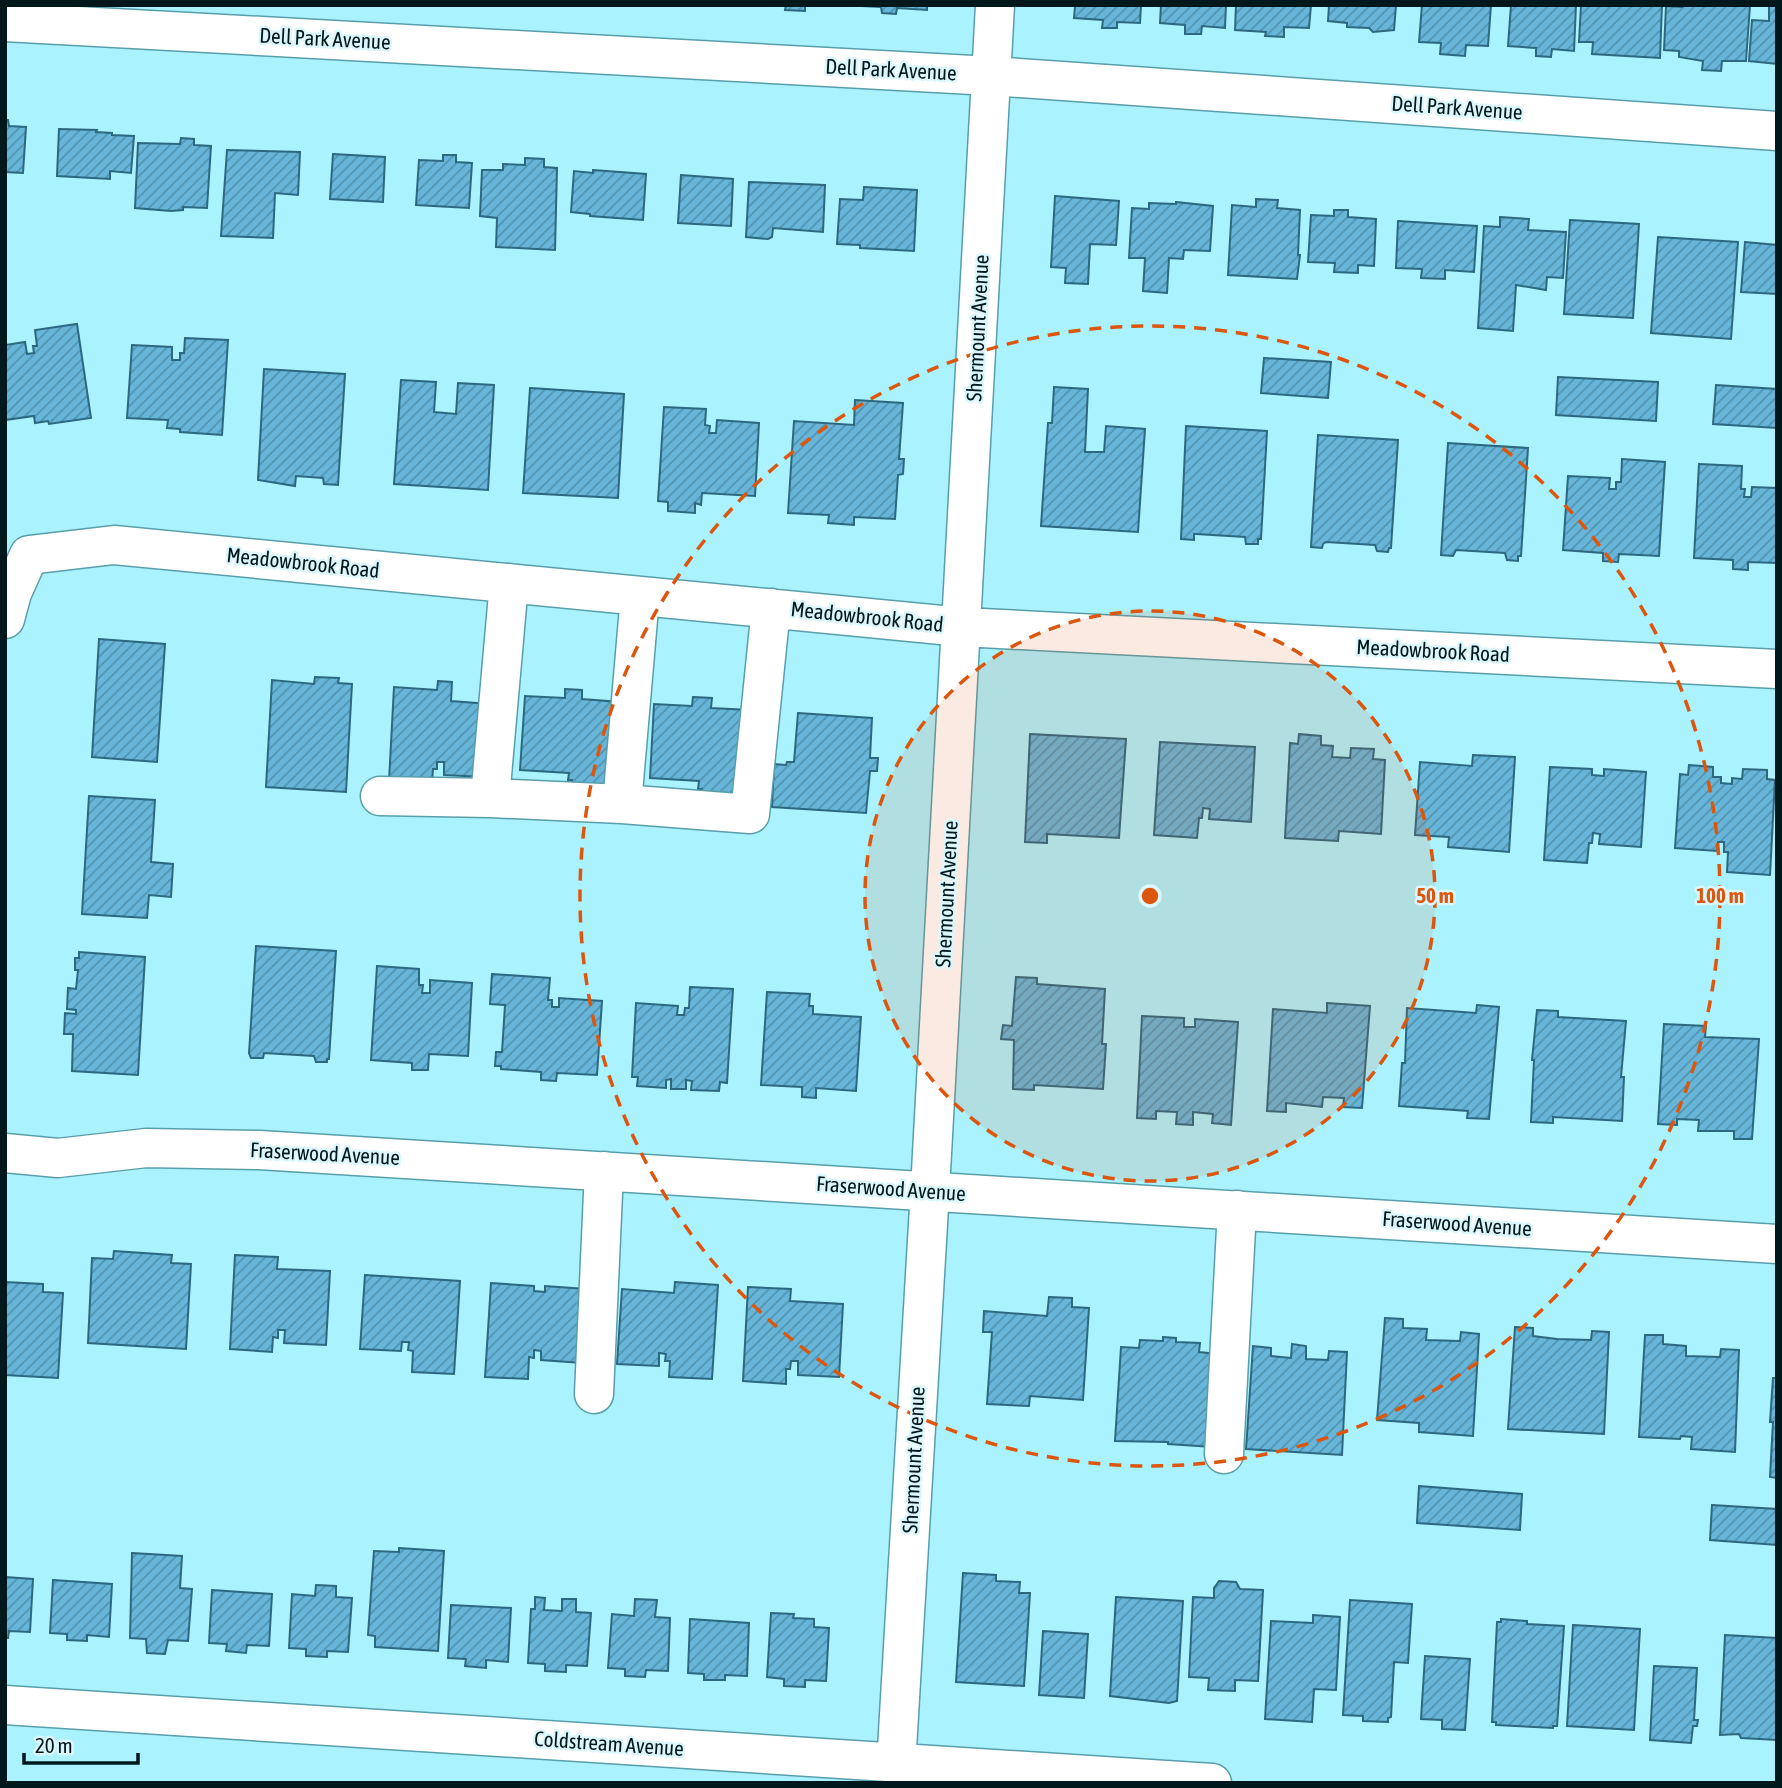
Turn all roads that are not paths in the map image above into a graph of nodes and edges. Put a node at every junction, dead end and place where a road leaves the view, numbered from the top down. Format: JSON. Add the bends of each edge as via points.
{"nodes":[{"id":1,"x":995,"y":5,"type":"edge"},
{"id":2,"x":5,"y":22,"type":"edge"},
{"id":3,"x":991,"y":76,"type":"junction"},
{"id":4,"x":1777,"y":131,"type":"edge"},
{"id":5,"x":509,"y":583,"type":"junction"},
{"id":6,"x":640,"y":596,"type":"junction"},
{"id":7,"x":771,"y":608,"type":"junction"},
{"id":8,"x":5,"y":619,"type":"edge"},
{"id":9,"x":962,"y":626,"type":"junction"},
{"id":10,"x":1777,"y":669,"type":"edge"},
{"id":11,"x":380,"y":796,"type":"dead end"},
{"id":12,"x":490,"y":798,"type":"junction"},
{"id":13,"x":622,"y":804,"type":"junction"},
{"id":14,"x":5,"y":1153,"type":"edge"},
{"id":15,"x":604,"y":1171,"type":"junction"},
{"id":16,"x":930,"y":1190,"type":"junction"},
{"id":17,"x":1237,"y":1210,"type":"junction"},
{"id":18,"x":1777,"y":1244,"type":"edge"},
{"id":19,"x":594,"y":1394,"type":"dead end"},
{"id":20,"x":1224,"y":1454,"type":"dead end"},
{"id":21,"x":5,"y":1705,"type":"edge"},
{"id":22,"x":896,"y":1773,"type":"edge"},
{"id":23,"x":1212,"y":1783,"type":"edge"}],
"edges":[{"from":1,"to":3,"type":"street","name":"Shermount Avenue"},
{"from":2,"to":3,"type":"street","name":"Dell Park Avenue"},
{"from":3,"to":4,"type":"street","name":"Dell Park Avenue"},
{"from":3,"to":9,"type":"street","name":"Shermount Avenue"},
{"from":5,"to":6,"type":"street","name":"Meadowbrook Road"},
{"from":5,"to":8,"type":"street","name":"Meadowbrook Road","via":[[114,545],[29,555]]},
{"from":5,"to":12,"type":"street"},
{"from":6,"to":7,"type":"street","name":"Meadowbrook Road"},
{"from":6,"to":13,"type":"street"},
{"from":7,"to":9,"type":"street","name":"Meadowbrook Road"},
{"from":7,"to":13,"type":"street","via":[[750,814]]},
{"from":9,"to":10,"type":"street","name":"Meadowbrook Road"},
{"from":9,"to":16,"type":"street","name":"Shermount Avenue"},
{"from":11,"to":12,"type":"street"},
{"from":12,"to":13,"type":"street"},
{"from":14,"to":15,"type":"street","name":"Fraserwood Avenue","via":[[58,1158],[146,1148],[259,1150]]},
{"from":15,"to":16,"type":"street","name":"Fraserwood Avenue"},
{"from":15,"to":19,"type":"street"},
{"from":16,"to":17,"type":"street","name":"Fraserwood Avenue"},
{"from":16,"to":22,"type":"street","name":"Shermount Avenue"},
{"from":17,"to":18,"type":"street","name":"Fraserwood Avenue"},
{"from":17,"to":20,"type":"street"},
{"from":21,"to":22,"type":"street","name":"Coldstream Avenue"},
{"from":22,"to":23,"type":"street","name":"Coldstream Avenue"}]}
